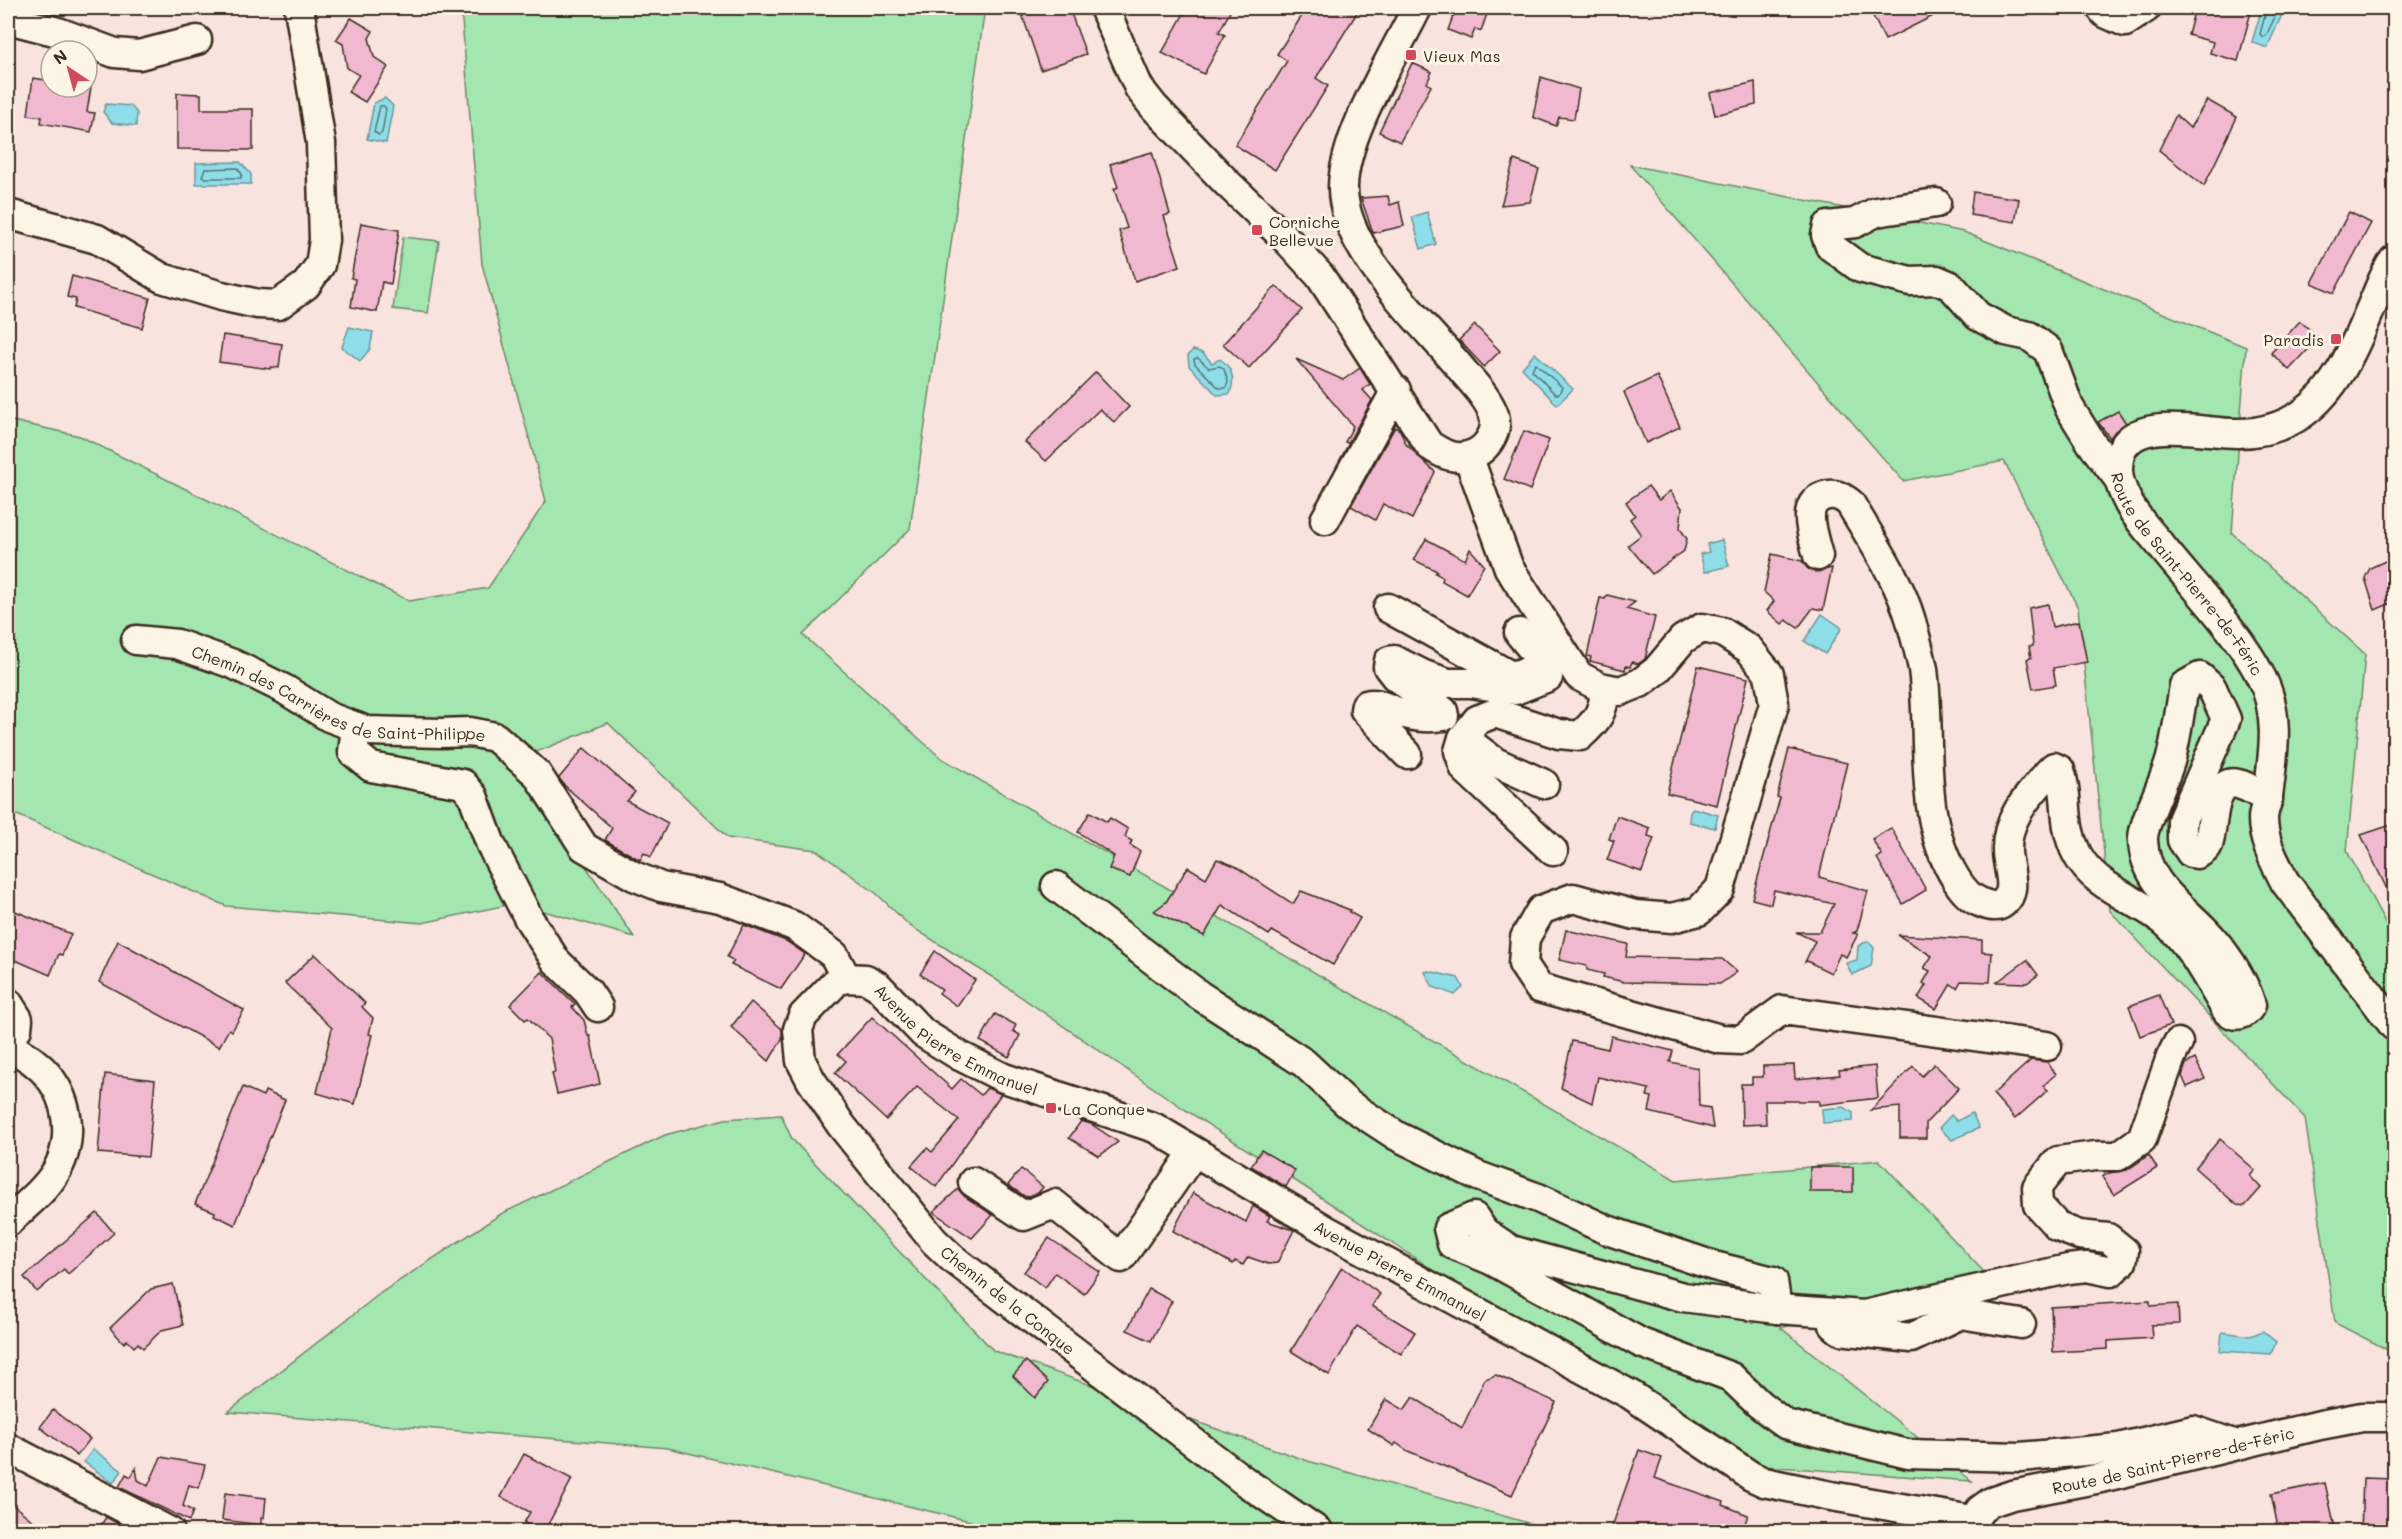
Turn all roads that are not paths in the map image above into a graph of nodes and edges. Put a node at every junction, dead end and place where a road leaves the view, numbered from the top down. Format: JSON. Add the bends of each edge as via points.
{"nodes":[{"id":1,"x":299,"y":8,"type":"edge"},
{"id":2,"x":1104,"y":8,"type":"edge"},
{"id":3,"x":1417,"y":8,"type":"edge"},
{"id":4,"x":2101,"y":8,"type":"edge"},
{"id":5,"x":2146,"y":8,"type":"edge"},
{"id":6,"x":8,"y":19,"type":"edge"},
{"id":7,"x":197,"y":40,"type":"dead end"},
{"id":8,"x":1936,"y":203,"type":"dead end"},
{"id":9,"x":8,"y":214,"type":"edge"},
{"id":10,"x":2394,"y":260,"type":"edge"},
{"id":11,"x":1396,"y":390,"type":"junction"},
{"id":12,"x":1468,"y":456,"type":"junction"},
{"id":13,"x":2118,"y":478,"type":"junction"},
{"id":14,"x":1325,"y":520,"type":"dead end"},
{"id":15,"x":1818,"y":556,"type":"dead end"},
{"id":16,"x":1388,"y":608,"type":"dead end"},
{"id":17,"x":1519,"y":633,"type":"dead end"},
{"id":18,"x":136,"y":640,"type":"dead end"},
{"id":19,"x":1554,"y":661,"type":"junction"},
{"id":20,"x":1606,"y":688,"type":"junction"},
{"id":21,"x":356,"y":727,"type":"junction"},
{"id":22,"x":1463,"y":738,"type":"junction"},
{"id":23,"x":1407,"y":754,"type":"dead end"},
{"id":24,"x":1544,"y":784,"type":"dead end"},
{"id":25,"x":2268,"y":799,"type":"junction"},
{"id":26,"x":1553,"y":851,"type":"dead end"},
{"id":27,"x":1056,"y":886,"type":"dead end"},
{"id":28,"x":846,"y":978,"type":"junction"},
{"id":29,"x":8,"y":1003,"type":"edge"},
{"id":30,"x":598,"y":1007,"type":"dead end"},
{"id":31,"x":2394,"y":1026,"type":"edge"},
{"id":32,"x":2178,"y":1043,"type":"dead end"},
{"id":33,"x":8,"y":1044,"type":"edge"},
{"id":34,"x":2047,"y":1046,"type":"dead end"},
{"id":35,"x":1194,"y":1152,"type":"junction"},
{"id":36,"x":974,"y":1182,"type":"dead end"},
{"id":37,"x":8,"y":1222,"type":"edge"},
{"id":38,"x":1777,"y":1309,"type":"junction"},
{"id":39,"x":1819,"y":1312,"type":"junction"},
{"id":40,"x":2021,"y":1324,"type":"dead end"},
{"id":41,"x":2394,"y":1417,"type":"edge"},
{"id":42,"x":2237,"y":1445,"type":"junction"},
{"id":43,"x":9,"y":1452,"type":"edge"},
{"id":44,"x":1969,"y":1526,"type":"edge"},
{"id":45,"x":170,"y":1532,"type":"edge"},
{"id":46,"x":1319,"y":1532,"type":"edge"}],
"edges":[{"from":1,"to":9,"type":"street","via":[[321,143],[324,240],[320,266],[306,285],[279,305],[221,296],[162,278],[97,239]]},
{"from":2,"to":11,"type":"street","via":[[1139,88],[1320,276]]},
{"from":3,"to":12,"type":"street","via":[[1361,118],[1347,155],[1343,188],[1348,218],[1360,246],[1467,376],[1494,415],[1496,428],[1491,440]]},
{"from":4,"to":5,"type":"street","via":[[2105,14],[2125,22]]},
{"from":6,"to":7,"type":"street","via":[[116,53],[140,55]]},
{"from":8,"to":13,"type":"street","via":[[1876,212],[1855,223],[1828,226],[1826,235],[1830,246],[1860,268],[1910,281],[1937,280],[1951,286],[1977,316],[2006,332],[2029,336],[2048,351],[2069,407]]},
{"from":10,"to":13,"type":"street","name":"Route de Saint-Pierre-de-Féric","via":[[2335,381],[2302,414],[2279,428],[2239,433],[2145,431],[2131,437],[2122,448],[2117,462]]},
{"from":11,"to":12,"type":"street","via":[[1430,445],[1453,457]]},
{"from":11,"to":14,"type":"street"},
{"from":12,"to":19,"type":"street","via":[[1509,568]]},
{"from":13,"to":25,"type":"street","name":"Route de Saint-Pierre-de-Féric","via":[[2131,508],[2244,648],[2261,677],[2271,701],[2275,728]]},
{"from":15,"to":25,"type":"street","via":[[1809,514],[1811,505],[1818,498],[1833,494],[1843,497],[1896,584],[1910,618],[1923,669],[1930,799],[1938,838],[1962,889],[1976,901],[2001,905],[2010,897],[2009,829],[2016,813],[2054,767],[2063,778],[2067,830],[2078,856],[2097,879],[2165,922],[2195,959],[2227,1011],[2241,1015],[2251,1005],[2228,958],[2154,879],[2144,858],[2142,837],[2171,758],[2184,686],[2200,677],[2212,688],[2226,719],[2182,820],[2186,847],[2197,854],[2208,846],[2218,794],[2223,787],[2238,784]]},
{"from":16,"to":19,"type":"street","via":[[1511,676]]},
{"from":17,"to":19,"type":"street","via":[[1537,655]]},
{"from":18,"to":21,"type":"street","name":"Chemin des Carrières de Saint-Philippe","via":[[177,644],[233,664],[329,717]]},
{"from":19,"to":20,"type":"street"},
{"from":19,"to":23,"type":"street","via":[[1548,677],[1515,690],[1448,683],[1389,661],[1388,667],[1395,676],[1443,711],[1444,716],[1403,714],[1376,702],[1366,705],[1365,710]]},
{"from":20,"to":22,"type":"street","via":[[1596,722],[1580,736],[1559,734],[1495,713],[1478,720]]},
{"from":20,"to":34,"type":"street","via":[[1620,691],[1640,683],[1656,672],[1683,639],[1702,628],[1722,632],[1749,649],[1769,674],[1774,704],[1720,889],[1699,911],[1672,918],[1635,915],[1573,898],[1541,910],[1525,938],[1523,964],[1539,988],[1720,1039],[1741,1040],[1782,1010]]},
{"from":21,"to":28,"type":"street","name":"Chemin des Carrières de Saint-Philippe","via":[[367,731],[470,732],[495,737],[537,774],[584,847],[661,887],[720,898],[794,926],[834,955]]},
{"from":21,"to":30,"type":"street","via":[[352,752],[371,767],[463,784],[473,796],[491,844],[530,919],[556,961]]},
{"from":22,"to":24,"type":"street","via":[[1495,762]]},
{"from":22,"to":26,"type":"street","via":[[1459,751],[1466,769]]},
{"from":25,"to":31,"type":"street","name":"Route de Saint-Pierre-de-Féric","via":[[2263,817],[2266,840],[2285,882]]},
{"from":27,"to":38,"type":"street","via":[[1199,995],[1304,1063],[1348,1104],[1397,1136],[1479,1176],[1607,1230],[1773,1281]]},
{"from":28,"to":35,"type":"street","name":"Avenue Pierre Emmanuel","via":[[866,979],[878,986],[923,1033],[1004,1078],[1155,1128]]},
{"from":28,"to":46,"type":"street","name":"Chemin de la Conque","via":[[829,987],[803,1016],[798,1029],[801,1061],[842,1125],[934,1241],[1166,1422]]},
{"from":29,"to":33,"type":"street","via":[[18,1019]]},
{"from":32,"to":39,"type":"street","via":[[2142,1140],[2118,1156],[2058,1161],[2037,1187],[2038,1205],[2058,1227],[2079,1235],[2109,1238],[2124,1251],[2122,1262],[2111,1272],[2068,1269],[1864,1315]]},
{"from":33,"to":37,"type":"street","via":[[51,1079],[67,1113],[68,1138],[62,1160],[48,1183]]},
{"from":35,"to":36,"type":"street","via":[[1121,1258],[1054,1204],[1024,1216]]},
{"from":35,"to":44,"type":"street","name":"Avenue Pierre Emmanuel","via":[[1326,1230],[1632,1395],[1751,1476]]},
{"from":38,"to":39,"type":"street"},
{"from":38,"to":42,"type":"street","via":[[1683,1297],[1511,1250],[1484,1232],[1474,1217],[1448,1228],[1452,1244],[1491,1260],[1641,1343],[1731,1377],[1785,1424],[1908,1454],[2031,1456],[2118,1448],[2193,1430]]},
{"from":39,"to":40,"type":"street","via":[[1840,1330],[1884,1337],[1911,1338],[1961,1314]]},
{"from":41,"to":42,"type":"street","name":"Route de Saint-Pierre-de-Féric","via":[[2320,1425]]},
{"from":42,"to":44,"type":"street","name":"Route de Saint-Pierre-de-Féric","via":[[2012,1495],[1991,1502]]},
{"from":43,"to":45,"type":"street"}]}
